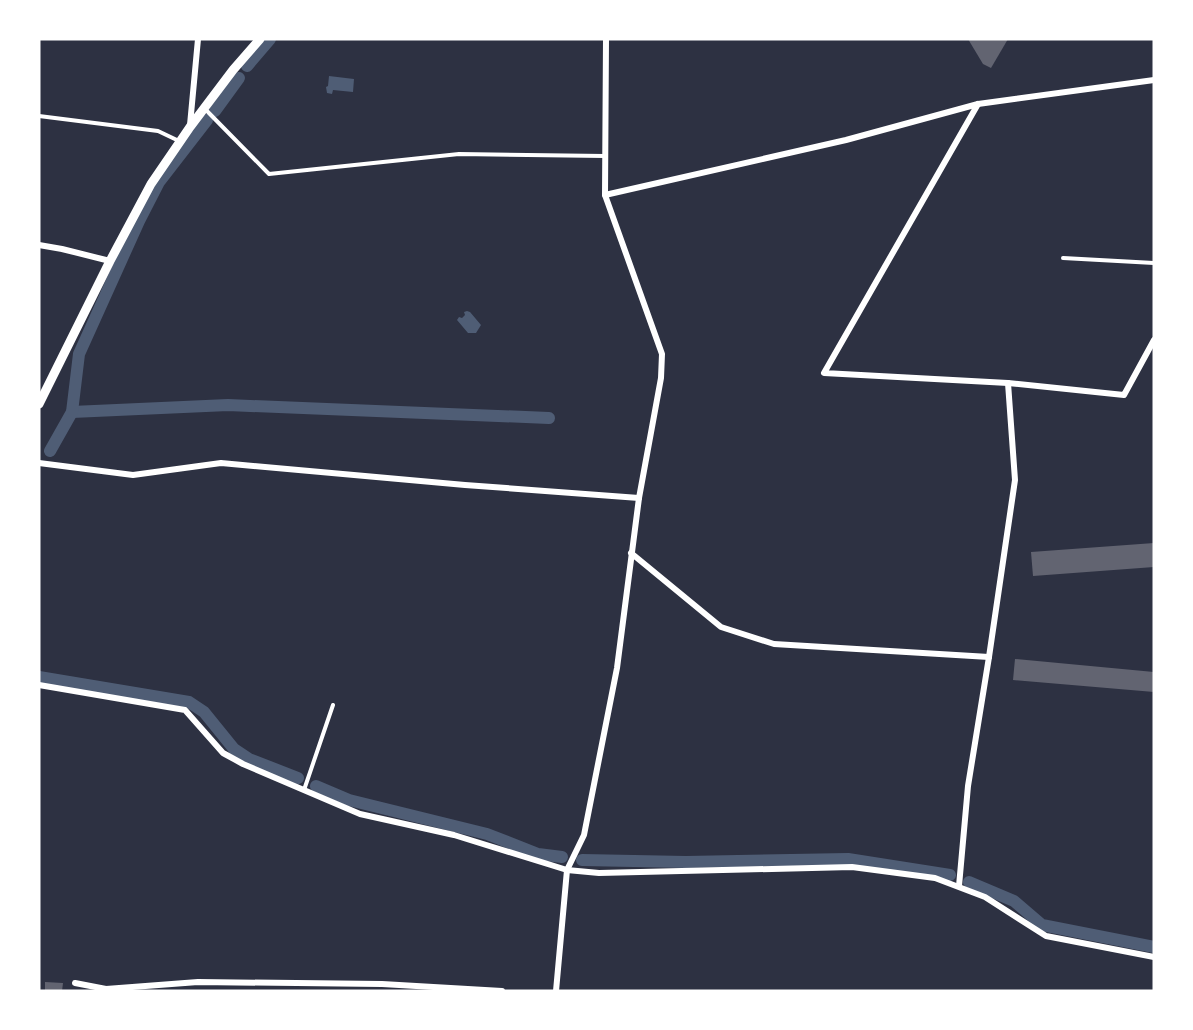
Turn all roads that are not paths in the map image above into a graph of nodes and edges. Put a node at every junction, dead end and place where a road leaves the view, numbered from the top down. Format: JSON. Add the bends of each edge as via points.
{"nodes":[{"id":1,"x":198,"y":39,"type":"edge"},
{"id":2,"x":260,"y":39,"type":"edge"},
{"id":3,"x":606,"y":39,"type":"edge"},
{"id":4,"x":1154,"y":80,"type":"edge"},
{"id":5,"x":978,"y":104,"type":"junction"},
{"id":6,"x":204,"y":109,"type":"junction"},
{"id":7,"x":39,"y":116,"type":"edge"},
{"id":8,"x":190,"y":127,"type":"junction"},
{"id":9,"x":181,"y":142,"type":"junction"},
{"id":10,"x":605,"y":156,"type":"junction"},
{"id":11,"x":605,"y":195,"type":"junction"},
{"id":12,"x":39,"y":245,"type":"edge"},
{"id":13,"x":1063,"y":258,"type":"dead end"},
{"id":14,"x":110,"y":261,"type":"junction"},
{"id":15,"x":1154,"y":263,"type":"edge"},
{"id":16,"x":1154,"y":340,"type":"edge"},
{"id":17,"x":1008,"y":383,"type":"junction"},
{"id":18,"x":39,"y":404,"type":"edge"},
{"id":19,"x":39,"y":463,"type":"edge"},
{"id":20,"x":639,"y":498,"type":"junction"},
{"id":21,"x":631,"y":553,"type":"junction"},
{"id":22,"x":989,"y":657,"type":"junction"},
{"id":23,"x":39,"y":685,"type":"edge"},
{"id":24,"x":333,"y":705,"type":"dead end"},
{"id":25,"x":304,"y":790,"type":"junction"},
{"id":26,"x":567,"y":870,"type":"junction"},
{"id":27,"x":959,"y":886,"type":"junction"},
{"id":28,"x":1154,"y":957,"type":"edge"},
{"id":29,"x":75,"y":983,"type":"dead end"},
{"id":30,"x":502,"y":991,"type":"edge"},
{"id":31,"x":556,"y":991,"type":"edge"}],
"edges":[{"from":1,"to":8,"type":"street"},
{"from":2,"to":6,"type":"street"},
{"from":3,"to":10,"type":"street"},
{"from":4,"to":5,"type":"street"},
{"from":5,"to":11,"type":"street","via":[[846,141]]},
{"from":5,"to":17,"type":"street","via":[[824,373]]},
{"from":6,"to":8,"type":"street"},
{"from":6,"to":10,"type":"lane","via":[[270,174],[459,154]]},
{"from":7,"to":9,"type":"lane","via":[[158,132]]},
{"from":8,"to":9,"type":"street"},
{"from":9,"to":14,"type":"street","via":[[151,184]]},
{"from":10,"to":11,"type":"street"},
{"from":11,"to":20,"type":"street","via":[[662,354]]},
{"from":12,"to":14,"type":"street"},
{"from":13,"to":15,"type":"lane"},
{"from":14,"to":18,"type":"street"},
{"from":16,"to":17,"type":"street","via":[[1124,395]]},
{"from":17,"to":22,"type":"street","via":[[1015,480]]},
{"from":19,"to":20,"type":"street","via":[[134,475],[221,462]]},
{"from":20,"to":21,"type":"street"},
{"from":21,"to":22,"type":"street","via":[[721,627],[774,644]]},
{"from":21,"to":26,"type":"street","via":[[617,668],[584,835]]},
{"from":22,"to":27,"type":"street","via":[[968,786]]},
{"from":23,"to":25,"type":"street","via":[[185,710],[223,753]]},
{"from":24,"to":25,"type":"lane"},
{"from":25,"to":26,"type":"street","via":[[360,814],[454,835]]},
{"from":26,"to":27,"type":"street","via":[[599,873],[852,867],[935,878]]},
{"from":26,"to":31,"type":"street"},
{"from":27,"to":28,"type":"street","via":[[985,897],[1046,936]]},
{"from":29,"to":30,"type":"street","via":[[106,989],[198,982],[382,984]]}]}
